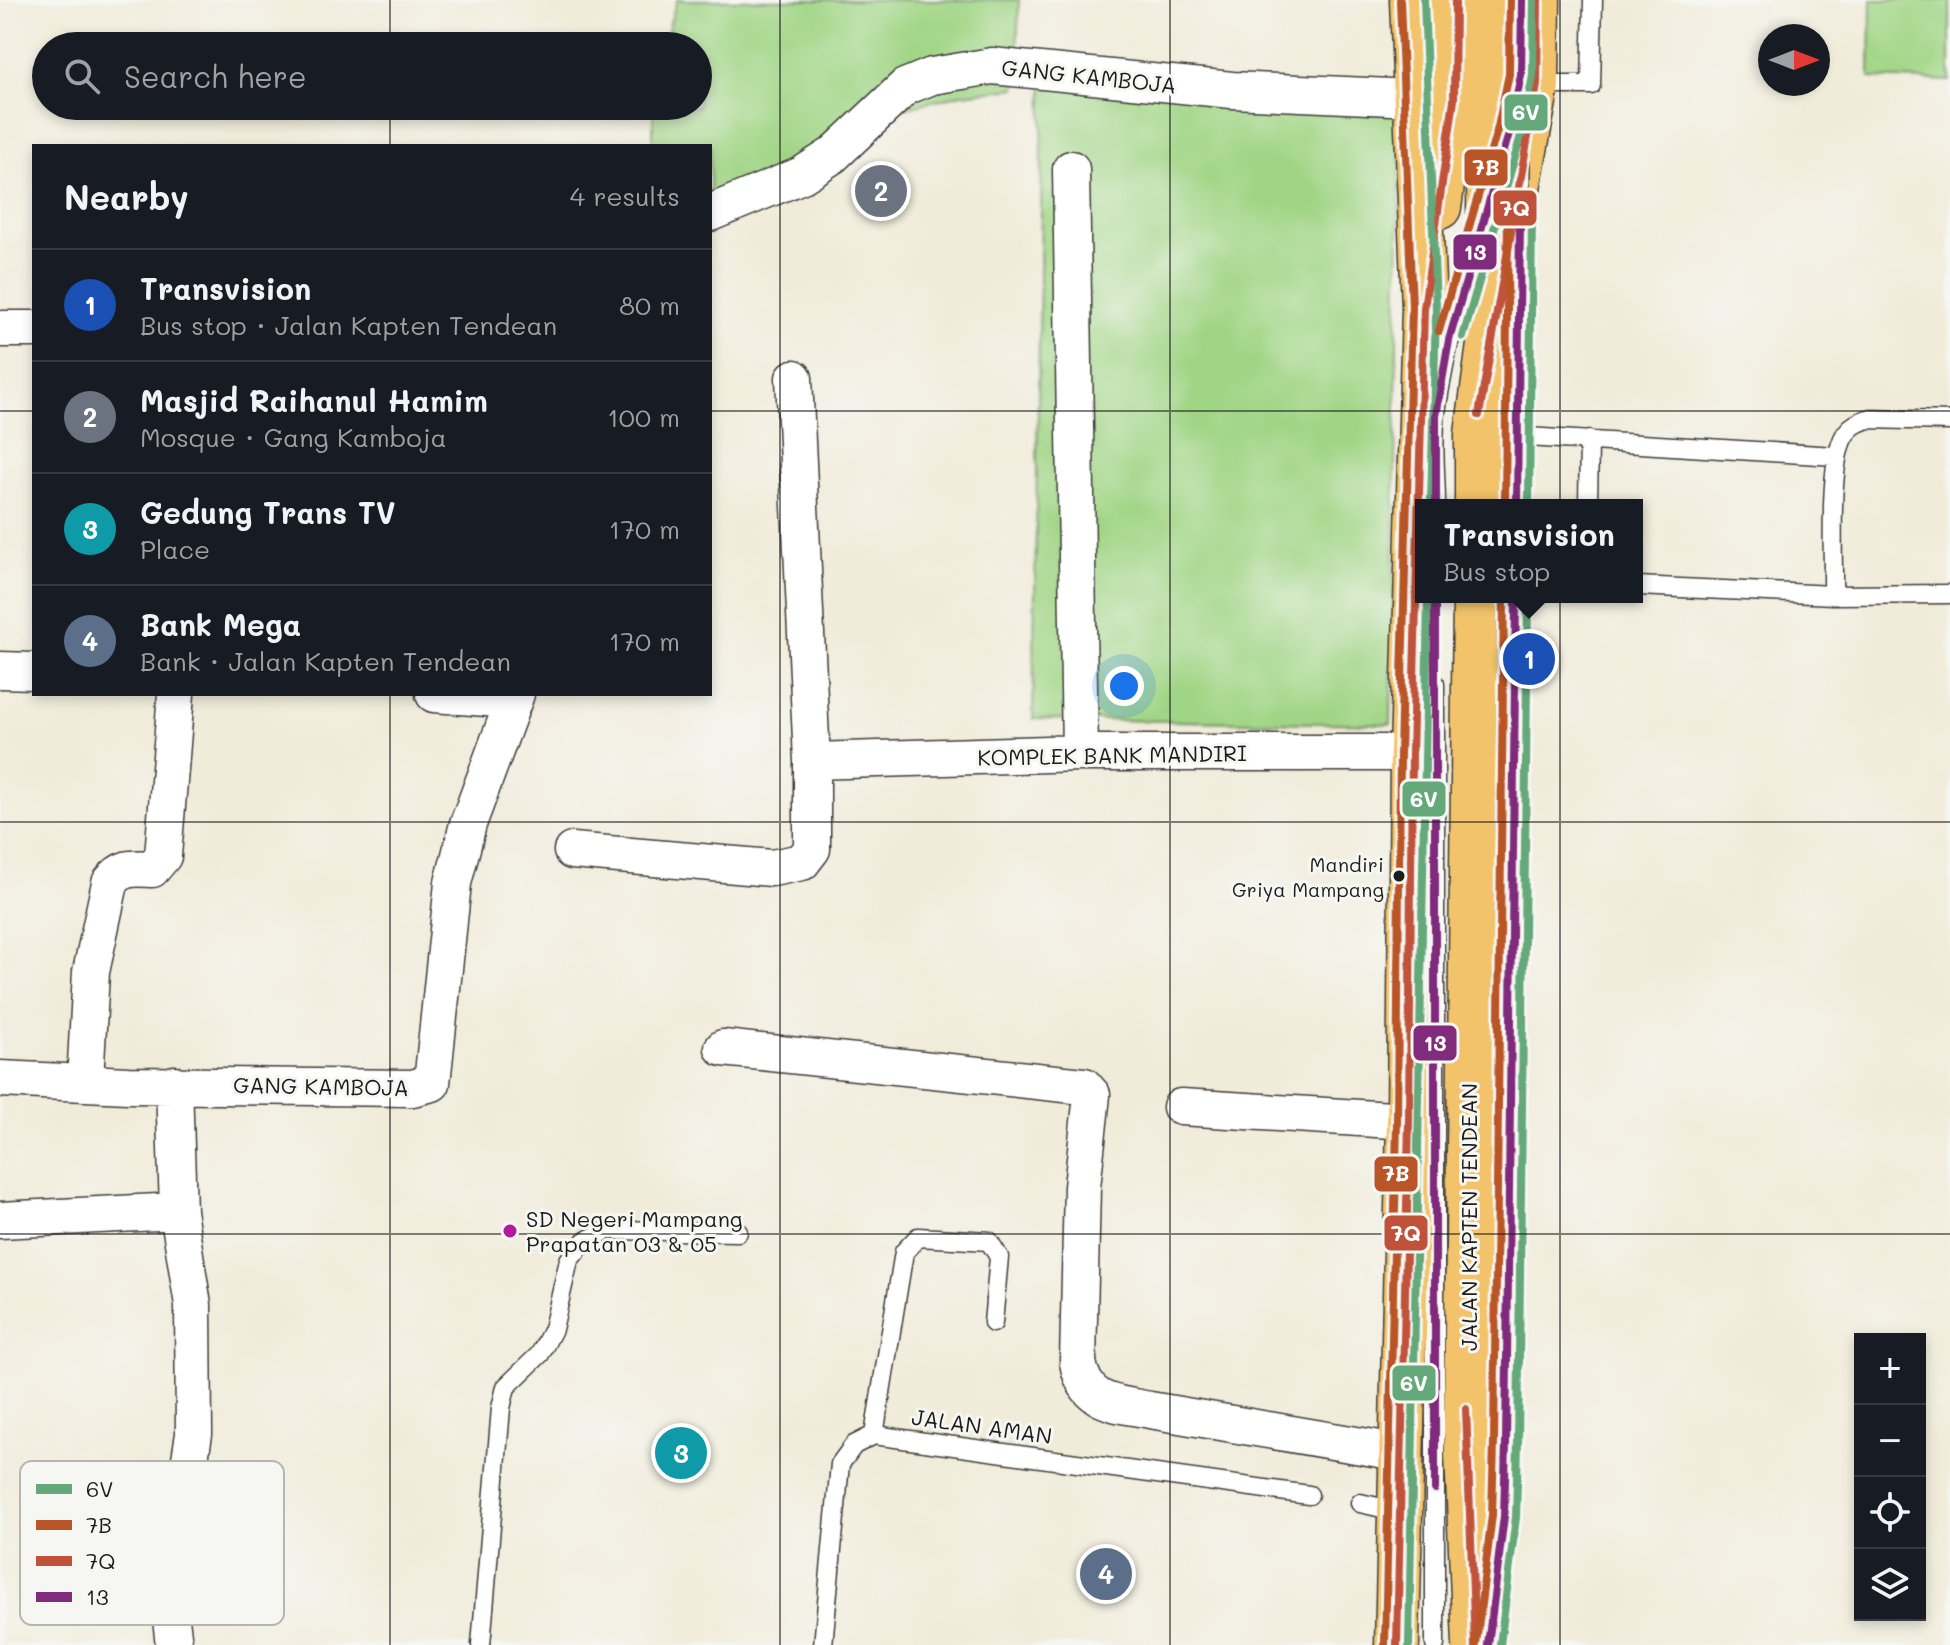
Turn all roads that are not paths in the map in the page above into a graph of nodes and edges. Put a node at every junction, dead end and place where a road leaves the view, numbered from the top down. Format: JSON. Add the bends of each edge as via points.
{"nodes":[{"id":1,"x":1412,"y":0,"type":"edge"},
{"id":2,"x":1455,"y":0,"type":"edge"},
{"id":3,"x":1490,"y":0,"type":"edge"},
{"id":4,"x":1522,"y":0,"type":"edge"},
{"id":5,"x":1538,"y":0,"type":"edge"},
{"id":6,"x":1593,"y":0,"type":"edge"},
{"id":7,"x":1529,"y":80,"type":"junction"},
{"id":8,"x":1414,"y":98,"type":"junction"},
{"id":9,"x":1071,"y":169,"type":"dead end"},
{"id":10,"x":712,"y":212,"type":"edge"},
{"id":11,"x":1424,"y":308,"type":"junction"},
{"id":12,"x":0,"y":329,"type":"edge"},
{"id":13,"x":32,"y":329,"type":"edge"},
{"id":14,"x":1489,"y":345,"type":"junction"},
{"id":15,"x":794,"y":378,"type":"dead end"},
{"id":16,"x":1950,"y":421,"type":"edge"},
{"id":17,"x":1477,"y":434,"type":"junction"},
{"id":18,"x":1589,"y":440,"type":"junction"},
{"id":19,"x":1836,"y":456,"type":"junction"},
{"id":20,"x":1419,"y":499,"type":"edge"},
{"id":21,"x":1436,"y":499,"type":"edge"},
{"id":22,"x":1477,"y":499,"type":"edge"},
{"id":23,"x":1517,"y":499,"type":"edge"},
{"id":24,"x":1588,"y":499,"type":"edge"},
{"id":25,"x":1643,"y":586,"type":"edge"},
{"id":26,"x":1950,"y":594,"type":"edge"},
{"id":27,"x":1833,"y":595,"type":"junction"},
{"id":28,"x":1416,"y":603,"type":"edge"},
{"id":29,"x":1435,"y":603,"type":"edge"},
{"id":30,"x":1475,"y":603,"type":"edge"},
{"id":31,"x":1516,"y":603,"type":"edge"},
{"id":32,"x":0,"y":670,"type":"edge"},
{"id":33,"x":32,"y":671,"type":"edge"},
{"id":34,"x":176,"y":696,"type":"edge"},
{"id":35,"x":487,"y":696,"type":"edge"},
{"id":36,"x":514,"y":697,"type":"edge"},
{"id":37,"x":1080,"y":753,"type":"junction"},
{"id":38,"x":1412,"y":753,"type":"junction"},
{"id":39,"x":812,"y":761,"type":"junction"},
{"id":40,"x":572,"y":851,"type":"dead end"},
{"id":41,"x":723,"y":1048,"type":"dead end"},
{"id":42,"x":0,"y":1079,"type":"edge"},
{"id":43,"x":85,"y":1082,"type":"junction"},
{"id":44,"x":174,"y":1084,"type":"junction"},
{"id":45,"x":1181,"y":1107,"type":"dead end"},
{"id":46,"x":1409,"y":1121,"type":"junction"},
{"id":47,"x":178,"y":1211,"type":"junction"},
{"id":48,"x":0,"y":1220,"type":"edge"},
{"id":49,"x":738,"y":1232,"type":"dead end"},
{"id":50,"x":993,"y":1323,"type":"dead end"},
{"id":51,"x":874,"y":1435,"type":"junction"},
{"id":52,"x":1403,"y":1453,"type":"junction"},
{"id":53,"x":190,"y":1461,"type":"edge"},
{"id":54,"x":1309,"y":1495,"type":"dead end"},
{"id":55,"x":172,"y":1625,"type":"edge"},
{"id":56,"x":174,"y":1645,"type":"edge"},
{"id":57,"x":481,"y":1645,"type":"edge"},
{"id":58,"x":823,"y":1645,"type":"edge"},
{"id":59,"x":1397,"y":1645,"type":"edge"},
{"id":60,"x":1435,"y":1645,"type":"edge"},
{"id":61,"x":1475,"y":1645,"type":"edge"},
{"id":62,"x":1488,"y":1645,"type":"edge"}],
"edges":[{"from":1,"to":8,"type":"main road"},
{"from":2,"to":11,"type":"main road","via":[[1454,100]]},
{"from":3,"to":14,"type":"main road"},
{"from":4,"to":7,"type":"lane"},
{"from":5,"to":7,"type":"main road"},
{"from":6,"to":7,"type":"lane","via":[[1591,85]]},
{"from":7,"to":14,"type":"main road"},
{"from":7,"to":21,"type":"lane","bridge":true,"via":[[1449,340],[1436,416]]},
{"from":7,"to":23,"type":"lane","bridge":true},
{"from":8,"to":10,"type":"street","name":"GANG KAMBOJA","via":[[1232,90],[992,66],[932,76],[905,87],[833,155],[802,175]]},
{"from":8,"to":11,"type":"main road"},
{"from":9,"to":37,"type":"street"},
{"from":11,"to":20,"type":"main road"},
{"from":12,"to":13,"type":"street"},
{"from":14,"to":17,"type":"main road"},
{"from":15,"to":39,"type":"street"},
{"from":16,"to":19,"type":"lane","via":[[1868,419],[1845,433]]},
{"from":17,"to":18,"type":"lane"},
{"from":17,"to":22,"type":"main road"},
{"from":18,"to":19,"type":"lane"},
{"from":18,"to":24,"type":"lane"},
{"from":19,"to":27,"type":"lane"},
{"from":25,"to":27,"type":"lane"},
{"from":26,"to":27,"type":"lane"},
{"from":28,"to":38,"type":"main road"},
{"from":29,"to":60,"type":"lane"},
{"from":30,"to":61,"type":"main road","name":"JALAN KAPTEN TENDEAN","via":[[1466,1413]]},
{"from":31,"to":62,"type":"lane","via":[[1506,1443],[1504,1516]]},
{"from":32,"to":33,"type":"street"},
{"from":34,"to":43,"type":"street","via":[[163,856],[152,869],[118,872],[110,883],[91,972]]},
{"from":35,"to":36,"type":"street"},
{"from":36,"to":44,"type":"street","name":"GANG KAMBOJA","via":[[468,824],[453,883],[432,1083],[412,1088]]},
{"from":37,"to":38,"type":"street","name":"KOMPLEK BANK MANDIRI"},
{"from":37,"to":39,"type":"street","name":"KOMPLEK BANK MANDIRI"},
{"from":38,"to":46,"type":"main road"},
{"from":39,"to":40,"type":"street","via":[[812,849],[802,862],[772,868]]},
{"from":41,"to":52,"type":"street","via":[[1084,1086],[1092,1095],[1082,1187],[1078,1362],[1081,1382],[1090,1393],[1112,1403]]},
{"from":42,"to":43,"type":"street","name":"GANG KAMBOJA"},
{"from":43,"to":44,"type":"street","name":"GANG KAMBOJA"},
{"from":44,"to":47,"type":"street"},
{"from":45,"to":46,"type":"street"},
{"from":46,"to":52,"type":"main road"},
{"from":47,"to":48,"type":"street"},
{"from":47,"to":53,"type":"street","via":[[193,1305]]},
{"from":49,"to":57,"type":"lane","via":[[608,1230],[585,1241],[569,1260],[553,1329],[540,1354],[506,1387],[501,1408]]},
{"from":50,"to":51,"type":"lane","via":[[996,1246],[989,1241],[911,1241],[904,1252]]},
{"from":51,"to":54,"type":"lane","name":"JALAN AMAN"},
{"from":51,"to":58,"type":"lane","via":[[854,1445],[840,1464]]},
{"from":52,"to":59,"type":"main road","via":[[1380,1508]]},
{"from":55,"to":56,"type":"street"}]}
